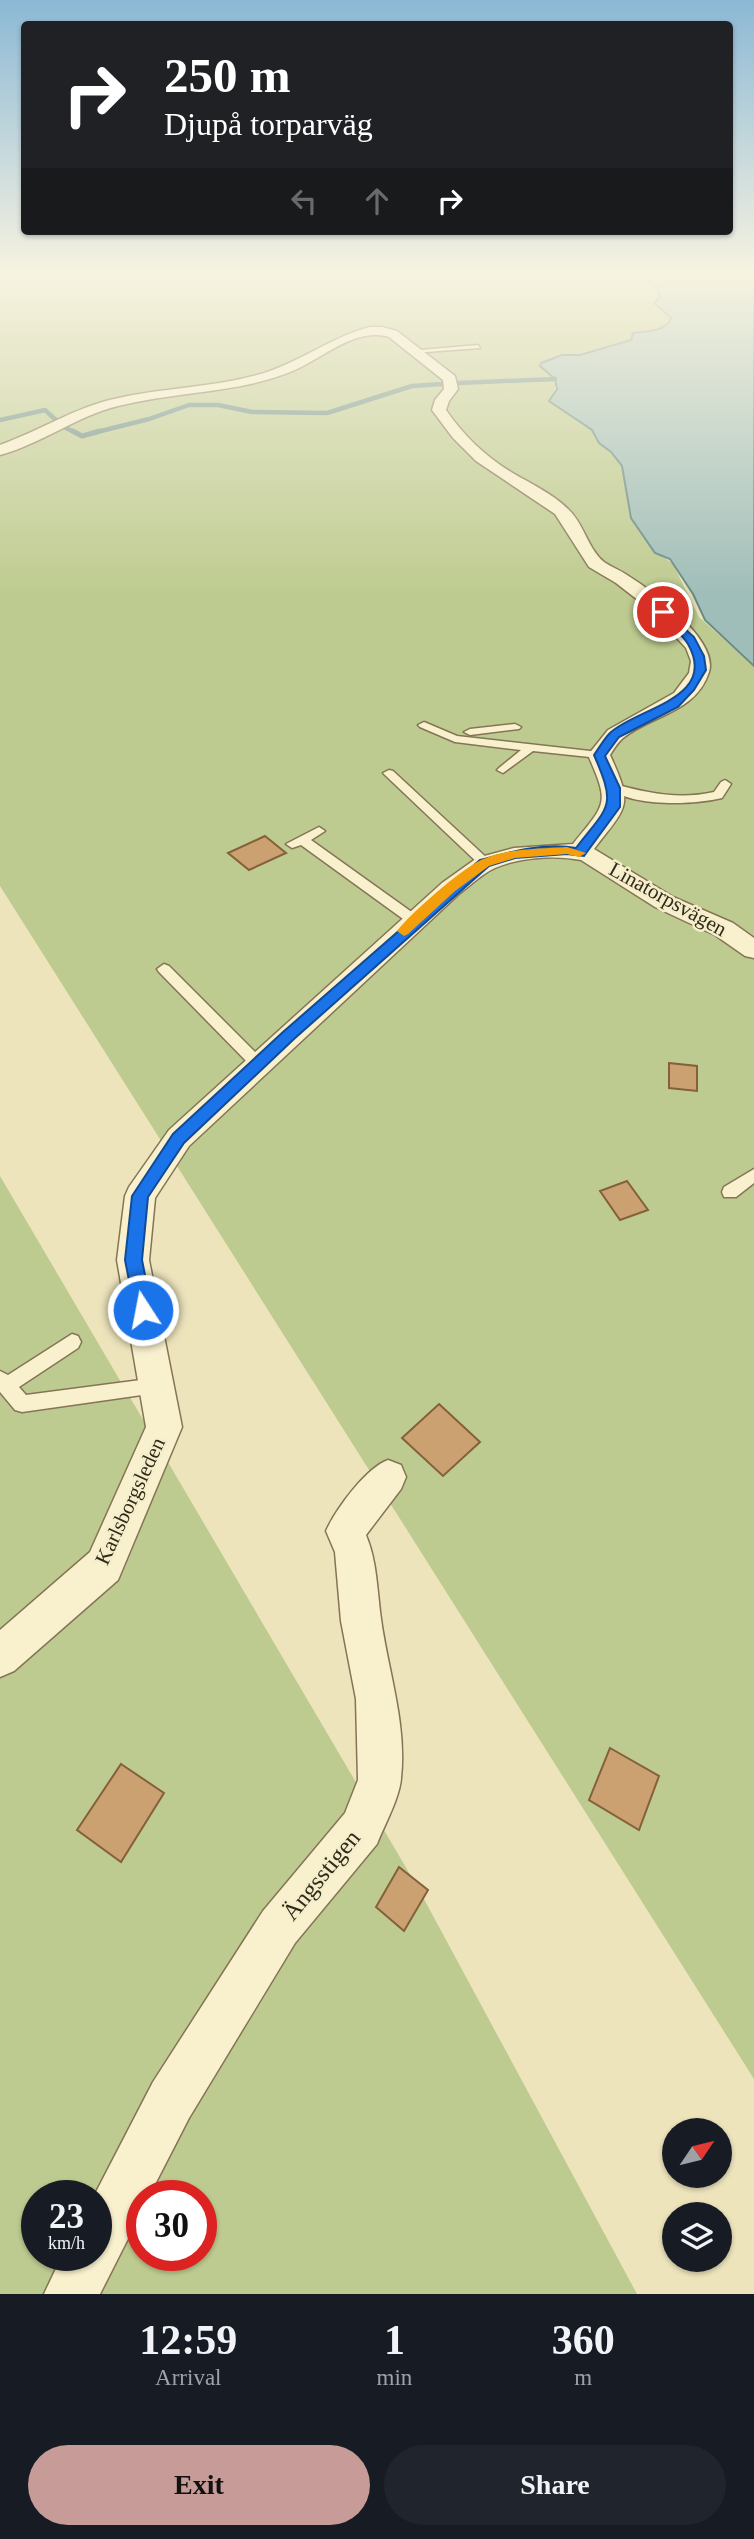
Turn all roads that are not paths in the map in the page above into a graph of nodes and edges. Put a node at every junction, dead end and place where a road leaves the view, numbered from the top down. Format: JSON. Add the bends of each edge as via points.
{"nodes":[{"id":1,"x":246,"y":380,"type":"edge"},
{"id":2,"x":450,"y":380,"type":"edge"},
{"id":3,"x":0,"y":450,"type":"edge"},
{"id":4,"x":424,"y":725,"type":"dead end"},
{"id":5,"x":515,"y":727,"type":"dead end"},
{"id":6,"x":447,"y":734,"type":"junction"},
{"id":7,"x":532,"y":746,"type":"junction"},
{"id":8,"x":600,"y":755,"type":"junction"},
{"id":9,"x":503,"y":770,"type":"dead end"},
{"id":10,"x":389,"y":773,"type":"dead end"},
{"id":11,"x":725,"y":784,"type":"dead end"},
{"id":12,"x":614,"y":788,"type":"junction"},
{"id":13,"x":319,"y":831,"type":"dead end"},
{"id":14,"x":579,"y":853,"type":"junction"},
{"id":15,"x":485,"y":863,"type":"junction"},
{"id":16,"x":415,"y":921,"type":"junction"},
{"id":17,"x":754,"y":950,"type":"edge"},
{"id":18,"x":164,"y":969,"type":"dead end"},
{"id":19,"x":258,"y":1064,"type":"junction"},
{"id":20,"x":754,"y":1175,"type":"edge"},
{"id":21,"x":730,"y":1192,"type":"dead end"},
{"id":22,"x":72,"y":1342,"type":"dead end"},
{"id":23,"x":3,"y":1383,"type":"edge"},
{"id":24,"x":156,"y":1386,"type":"junction"},
{"id":25,"x":388,"y":1477,"type":"dead end"},
{"id":26,"x":0,"y":1657,"type":"edge"},
{"id":27,"x":112,"y":2215,"type":"edge"},
{"id":28,"x":83,"y":2271,"type":"edge"},
{"id":29,"x":71,"y":2294,"type":"edge"}],
"edges":[{"from":1,"to":3,"type":"street","via":[[112,403]]},
{"from":2,"to":8,"type":"street","via":[[451,389],[439,410],[463,439],[495,468],[558,508],[577,528],[597,564],[658,608],[691,639],[699,656],[701,670],[674,704],[615,734]]},
{"from":4,"to":6,"type":"lane"},
{"from":5,"to":6,"type":"lane"},
{"from":6,"to":7,"type":"lane"},
{"from":7,"to":8,"type":"lane"},
{"from":7,"to":9,"type":"lane"},
{"from":8,"to":12,"type":"street"},
{"from":10,"to":15,"type":"lane"},
{"from":11,"to":12,"type":"lane","via":[[718,795],[693,801],[655,800]]},
{"from":12,"to":14,"type":"street","via":[[614,807]]},
{"from":13,"to":16,"type":"lane","via":[[297,842]]},
{"from":14,"to":15,"type":"street","name":"Karlsborgsleden","via":[[525,853]]},
{"from":14,"to":17,"type":"street","name":"Linatorpsvägen","via":[[664,902],[724,929]]},
{"from":15,"to":16,"type":"street","name":"Karlsborgsleden"},
{"from":16,"to":19,"type":"street","name":"Karlsborgsleden"},
{"from":18,"to":19,"type":"lane"},
{"from":19,"to":24,"type":"street","name":"Karlsborgsleden","via":[[178,1138],[140,1196],[133,1260]]},
{"from":20,"to":21,"type":"lane"},
{"from":22,"to":23,"type":"lane"},
{"from":23,"to":24,"type":"lane","via":[[22,1404]]},
{"from":24,"to":26,"type":"street","name":"Karlsborgsleden","via":[[164,1427],[104,1566]]},
{"from":25,"to":27,"type":"street","name":"Ängsstigen","via":[[345,1531],[354,1552],[361,1621],[377,1699],[380,1780],[361,1828],[279,1927],[171,2100]]},
{"from":28,"to":29,"type":"street"}]}
